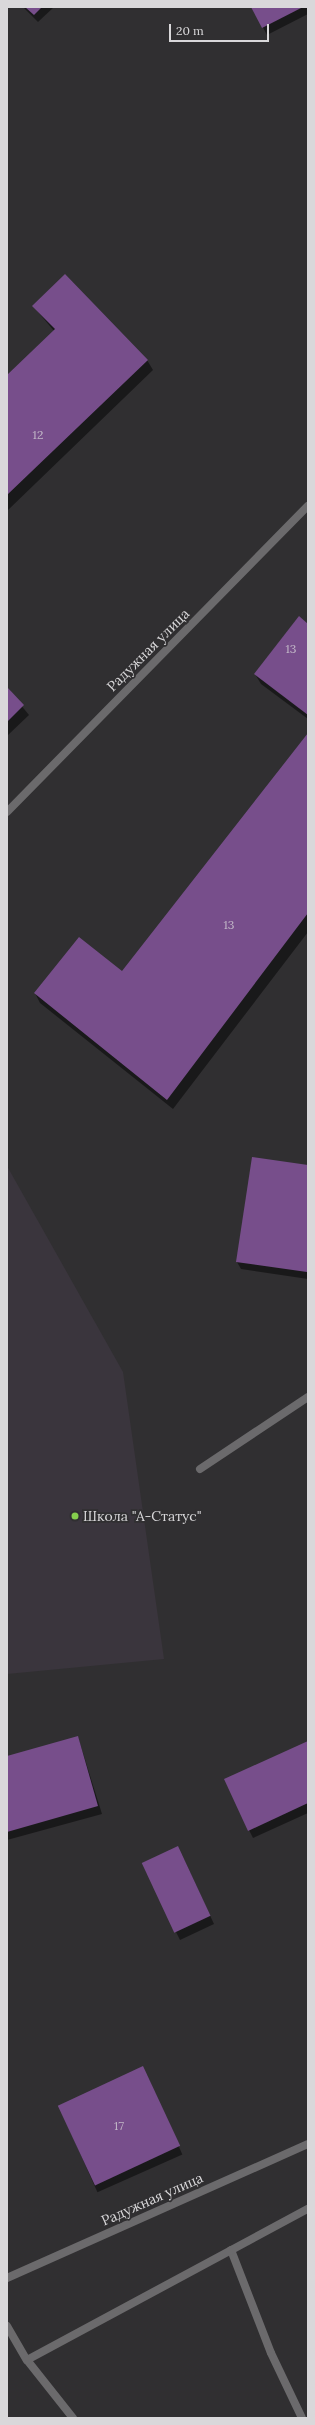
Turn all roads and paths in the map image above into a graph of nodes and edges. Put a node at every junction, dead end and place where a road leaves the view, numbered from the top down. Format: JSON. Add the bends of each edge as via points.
{"nodes":[{"id":1,"x":308,"y":506,"type":"edge"},
{"id":2,"x":7,"y":812,"type":"edge"},
{"id":3,"x":308,"y":1397,"type":"edge"},
{"id":4,"x":200,"y":1469,"type":"dead end"},
{"id":5,"x":308,"y":2144,"type":"edge"},
{"id":6,"x":308,"y":2209,"type":"edge"},
{"id":7,"x":231,"y":2250,"type":"junction"},
{"id":8,"x":7,"y":2278,"type":"edge"},
{"id":9,"x":7,"y":2326,"type":"edge"},
{"id":10,"x":27,"y":2360,"type":"junction"},
{"id":11,"x":73,"y":2418,"type":"edge"},
{"id":12,"x":302,"y":2418,"type":"edge"}],
"edges":[{"from":1,"to":2,"type":"street","name":"Радужная улица"},
{"from":3,"to":4,"type":"street"},
{"from":5,"to":8,"type":"street","name":"Радужная улица"},
{"from":6,"to":7,"type":"street"},
{"from":7,"to":10,"type":"street"},
{"from":7,"to":12,"type":"street","via":[[271,2353]]},
{"from":9,"to":10,"type":"street"},
{"from":10,"to":11,"type":"street"}]}
